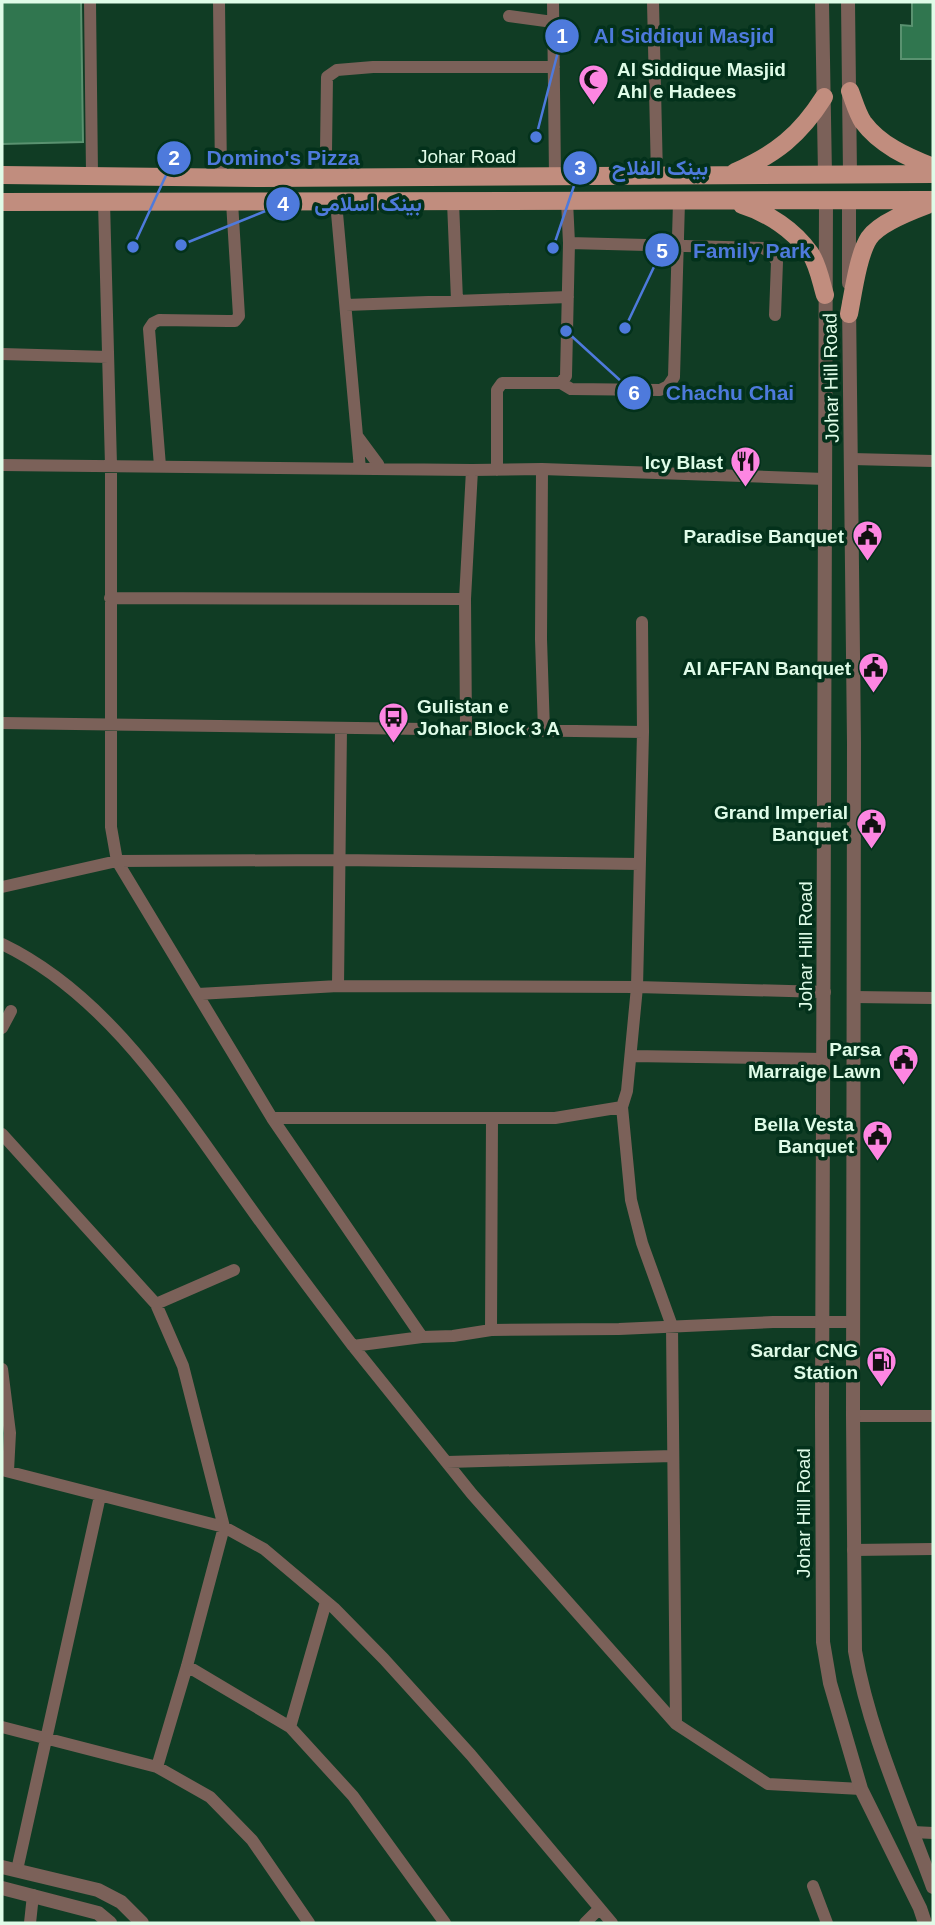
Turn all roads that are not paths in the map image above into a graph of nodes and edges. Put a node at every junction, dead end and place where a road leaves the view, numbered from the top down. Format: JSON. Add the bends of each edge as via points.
{"nodes":[{"id":1,"x":90,"y":2,"type":"edge"},
{"id":2,"x":219,"y":2,"type":"edge"},
{"id":3,"x":553,"y":2,"type":"edge"},
{"id":4,"x":653,"y":2,"type":"edge"},
{"id":5,"x":822,"y":2,"type":"edge"},
{"id":6,"x":848,"y":2,"type":"edge"},
{"id":7,"x":509,"y":16,"type":"dead end"},
{"id":8,"x":553,"y":22,"type":"junction"},
{"id":9,"x":554,"y":67,"type":"junction"},
{"id":10,"x":850,"y":91,"type":"junction"},
{"id":11,"x":824,"y":97,"type":"junction"},
{"id":12,"x":326,"y":151,"type":"dead end"},
{"id":13,"x":933,"y":167,"type":"edge"},
{"id":14,"x":92,"y":174,"type":"junction"},
{"id":15,"x":933,"y":174,"type":"edge"},
{"id":16,"x":2,"y":175,"type":"edge"},
{"id":17,"x":729,"y":175,"type":"junction"},
{"id":18,"x":825,"y":175,"type":"junction"},
{"id":19,"x":850,"y":175,"type":"junction"},
{"id":20,"x":657,"y":176,"type":"junction"},
{"id":21,"x":221,"y":177,"type":"junction"},
{"id":22,"x":555,"y":177,"type":"junction"},
{"id":23,"x":826,"y":200,"type":"junction"},
{"id":24,"x":849,"y":200,"type":"junction"},
{"id":25,"x":567,"y":201,"type":"junction"},
{"id":26,"x":728,"y":201,"type":"junction"},
{"id":27,"x":933,"y":201,"type":"edge"},
{"id":28,"x":2,"y":202,"type":"edge"},
{"id":29,"x":104,"y":202,"type":"junction"},
{"id":30,"x":232,"y":202,"type":"junction"},
{"id":31,"x":337,"y":202,"type":"junction"},
{"id":32,"x":453,"y":202,"type":"junction"},
{"id":33,"x":678,"y":202,"type":"junction"},
{"id":34,"x":569,"y":243,"type":"junction"},
{"id":35,"x":678,"y":247,"type":"junction"},
{"id":36,"x":825,"y":295,"type":"junction"},
{"id":37,"x":568,"y":297,"type":"junction"},
{"id":38,"x":457,"y":300,"type":"junction"},
{"id":39,"x":346,"y":305,"type":"junction"},
{"id":40,"x":849,"y":314,"type":"junction"},
{"id":41,"x":775,"y":315,"type":"dead end"},
{"id":42,"x":849,"y":348,"type":"junction"},
{"id":43,"x":825,"y":351,"type":"junction"},
{"id":44,"x":2,"y":354,"type":"edge"},
{"id":45,"x":108,"y":357,"type":"junction"},
{"id":46,"x":561,"y":383,"type":"junction"},
{"id":47,"x":358,"y":437,"type":"junction"},
{"id":48,"x":852,"y":459,"type":"junction"},
{"id":49,"x":933,"y":461,"type":"edge"},
{"id":50,"x":111,"y":465,"type":"junction"},
{"id":51,"x":2,"y":466,"type":"edge"},
{"id":52,"x":160,"y":467,"type":"junction"},
{"id":53,"x":360,"y":469,"type":"junction"},
{"id":54,"x":380,"y":469,"type":"junction"},
{"id":55,"x":542,"y":469,"type":"junction"},
{"id":56,"x":471,"y":470,"type":"junction"},
{"id":57,"x":496,"y":470,"type":"junction"},
{"id":58,"x":825,"y":479,"type":"junction"},
{"id":59,"x":110,"y":598,"type":"junction"},
{"id":60,"x":464,"y":599,"type":"junction"},
{"id":61,"x":642,"y":622,"type":"dead end"},
{"id":62,"x":2,"y":723,"type":"edge"},
{"id":63,"x":111,"y":725,"type":"junction"},
{"id":64,"x":341,"y":728,"type":"junction"},
{"id":65,"x":466,"y":730,"type":"junction"},
{"id":66,"x":544,"y":731,"type":"junction"},
{"id":67,"x":643,"y":732,"type":"junction"},
{"id":68,"x":339,"y":860,"type":"junction"},
{"id":69,"x":117,"y":861,"type":"junction"},
{"id":70,"x":640,"y":864,"type":"junction"},
{"id":71,"x":2,"y":887,"type":"edge"},
{"id":72,"x":2,"y":944,"type":"edge"},
{"id":73,"x":338,"y":986,"type":"junction"},
{"id":74,"x":637,"y":987,"type":"junction"},
{"id":75,"x":825,"y":992,"type":"junction"},
{"id":76,"x":198,"y":993,"type":"junction"},
{"id":77,"x":854,"y":997,"type":"junction"},
{"id":78,"x":933,"y":998,"type":"edge"},
{"id":79,"x":11,"y":1011,"type":"dead end"},
{"id":80,"x":2,"y":1028,"type":"edge"},
{"id":81,"x":631,"y":1056,"type":"junction"},
{"id":82,"x":824,"y":1059,"type":"junction"},
{"id":83,"x":622,"y":1107,"type":"junction"},
{"id":84,"x":272,"y":1118,"type":"junction"},
{"id":85,"x":492,"y":1118,"type":"junction"},
{"id":86,"x":2,"y":1133,"type":"edge"},
{"id":87,"x":234,"y":1270,"type":"dead end"},
{"id":88,"x":156,"y":1304,"type":"junction"},
{"id":89,"x":822,"y":1322,"type":"junction"},
{"id":90,"x":853,"y":1322,"type":"junction"},
{"id":91,"x":672,"y":1326,"type":"junction"},
{"id":92,"x":491,"y":1330,"type":"junction"},
{"id":93,"x":422,"y":1337,"type":"junction"},
{"id":94,"x":353,"y":1346,"type":"junction"},
{"id":95,"x":2,"y":1369,"type":"edge"},
{"id":96,"x":853,"y":1416,"type":"junction"},
{"id":97,"x":933,"y":1416,"type":"edge"},
{"id":98,"x":673,"y":1456,"type":"junction"},
{"id":99,"x":447,"y":1462,"type":"junction"},
{"id":100,"x":5,"y":1471,"type":"edge"},
{"id":101,"x":100,"y":1496,"type":"junction"},
{"id":102,"x":223,"y":1527,"type":"junction"},
{"id":103,"x":933,"y":1549,"type":"edge"},
{"id":104,"x":853,"y":1550,"type":"junction"},
{"id":105,"x":326,"y":1602,"type":"junction"},
{"id":106,"x":187,"y":1666,"type":"junction"},
{"id":107,"x":676,"y":1724,"type":"junction"},
{"id":108,"x":2,"y":1727,"type":"edge"},
{"id":109,"x":290,"y":1727,"type":"junction"},
{"id":110,"x":48,"y":1737,"type":"junction"},
{"id":111,"x":157,"y":1767,"type":"junction"},
{"id":112,"x":861,"y":1789,"type":"junction"},
{"id":113,"x":913,"y":1832,"type":"junction"},
{"id":114,"x":933,"y":1833,"type":"edge"},
{"id":115,"x":9,"y":1869,"type":"edge"},
{"id":116,"x":813,"y":1886,"type":"dead end"},
{"id":117,"x":933,"y":1887,"type":"edge"},
{"id":118,"x":2,"y":1888,"type":"edge"},
{"id":119,"x":33,"y":1895,"type":"junction"},
{"id":120,"x":927,"y":1906,"type":"edge"},
{"id":121,"x":599,"y":1909,"type":"junction"},
{"id":122,"x":30,"y":1923,"type":"edge"},
{"id":123,"x":110,"y":1923,"type":"edge"},
{"id":124,"x":142,"y":1923,"type":"edge"},
{"id":125,"x":309,"y":1923,"type":"edge"},
{"id":126,"x":445,"y":1923,"type":"edge"},
{"id":127,"x":585,"y":1923,"type":"edge"},
{"id":128,"x":612,"y":1923,"type":"edge"},
{"id":129,"x":827,"y":1923,"type":"edge"},
{"id":130,"x":925,"y":1923,"type":"edge"}],
"edges":[{"from":1,"to":14,"type":"street"},
{"from":2,"to":21,"type":"street"},
{"from":3,"to":8,"type":"street"},
{"from":4,"to":20,"type":"street"},
{"from":5,"to":11,"type":"street"},
{"from":6,"to":10,"type":"street"},
{"from":7,"to":8,"type":"street"},
{"from":8,"to":9,"type":"street"},
{"from":9,"to":12,"type":"street","via":[[337,70],[327,77]]},
{"from":9,"to":22,"type":"street"},
{"from":10,"to":13,"type":"main road","via":[[861,120],[880,141]]},
{"from":10,"to":19,"type":"street"},
{"from":11,"to":17,"type":"main road","via":[[789,141]]},
{"from":11,"to":18,"type":"street"},
{"from":14,"to":16,"type":"main road","name":"Johar Road"},
{"from":14,"to":21,"type":"main road","name":"Johar Road"},
{"from":15,"to":19,"type":"main road","name":"Johar Road"},
{"from":17,"to":18,"type":"main road","name":"Johar Road"},
{"from":17,"to":20,"type":"main road","name":"Johar Road"},
{"from":18,"to":19,"type":"main road","name":"Johar Road"},
{"from":20,"to":22,"type":"main road","name":"Johar Road"},
{"from":21,"to":22,"type":"main road","name":"Johar Road"},
{"from":23,"to":24,"type":"main road"},
{"from":23,"to":26,"type":"main road"},
{"from":23,"to":36,"type":"street","name":"Johar Hill Road"},
{"from":24,"to":27,"type":"main road"},
{"from":24,"to":40,"type":"street","name":"Johar Hill Road"},
{"from":25,"to":32,"type":"main road"},
{"from":25,"to":33,"type":"main road"},
{"from":25,"to":34,"type":"street"},
{"from":26,"to":33,"type":"main road"},
{"from":26,"to":36,"type":"main road","via":[[761,211],[788,230],[811,254]]},
{"from":27,"to":40,"type":"main road","via":[[898,216],[869,237]]},
{"from":28,"to":29,"type":"main road"},
{"from":29,"to":30,"type":"main road"},
{"from":29,"to":45,"type":"street"},
{"from":30,"to":31,"type":"main road"},
{"from":30,"to":52,"type":"street","via":[[239,316],[235,321],[159,320],[149,329]]},
{"from":31,"to":32,"type":"main road"},
{"from":31,"to":39,"type":"street"},
{"from":32,"to":38,"type":"street"},
{"from":33,"to":35,"type":"street"},
{"from":34,"to":35,"type":"street"},
{"from":34,"to":37,"type":"street"},
{"from":35,"to":41,"type":"street","via":[[763,248],[771,253],[777,261]]},
{"from":35,"to":46,"type":"street","via":[[674,377],[668,386],[660,390],[571,389]]},
{"from":36,"to":43,"type":"street","name":"Johar Hill Road"},
{"from":37,"to":38,"type":"street"},
{"from":37,"to":46,"type":"street","via":[[566,376]]},
{"from":38,"to":39,"type":"street"},
{"from":39,"to":47,"type":"street"},
{"from":40,"to":42,"type":"street","name":"Johar Hill Road"},
{"from":42,"to":43,"type":"street"},
{"from":42,"to":48,"type":"street","name":"Johar Hill Road"},
{"from":43,"to":58,"type":"street","name":"Johar Hill Road"},
{"from":44,"to":45,"type":"street"},
{"from":45,"to":50,"type":"street"},
{"from":46,"to":57,"type":"street","via":[[502,383],[497,390]]},
{"from":47,"to":53,"type":"street"},
{"from":47,"to":54,"type":"street"},
{"from":48,"to":49,"type":"street"},
{"from":48,"to":77,"type":"street","name":"Johar Hill Road"},
{"from":50,"to":51,"type":"street"},
{"from":50,"to":52,"type":"street"},
{"from":50,"to":59,"type":"street"},
{"from":52,"to":53,"type":"street"},
{"from":53,"to":54,"type":"street"},
{"from":54,"to":56,"type":"street"},
{"from":55,"to":57,"type":"street"},
{"from":55,"to":58,"type":"street"},
{"from":55,"to":66,"type":"street"},
{"from":56,"to":57,"type":"street"},
{"from":56,"to":60,"type":"street"},
{"from":58,"to":75,"type":"street","name":"Johar Hill Road"},
{"from":59,"to":60,"type":"street"},
{"from":59,"to":63,"type":"street"},
{"from":60,"to":65,"type":"street"},
{"from":61,"to":67,"type":"street"},
{"from":62,"to":63,"type":"street"},
{"from":63,"to":64,"type":"street"},
{"from":63,"to":69,"type":"street","via":[[111,827]]},
{"from":64,"to":65,"type":"street"},
{"from":64,"to":68,"type":"street"},
{"from":65,"to":66,"type":"street"},
{"from":66,"to":67,"type":"street"},
{"from":67,"to":70,"type":"street"},
{"from":68,"to":69,"type":"street"},
{"from":68,"to":70,"type":"street"},
{"from":68,"to":73,"type":"street"},
{"from":69,"to":71,"type":"street"},
{"from":69,"to":76,"type":"street"},
{"from":70,"to":74,"type":"street"},
{"from":72,"to":94,"type":"street","via":[[25,955],[92,1007],[134,1052]]},
{"from":73,"to":74,"type":"street"},
{"from":73,"to":76,"type":"street"},
{"from":74,"to":75,"type":"street"},
{"from":74,"to":81,"type":"street"},
{"from":75,"to":82,"type":"street","name":"Johar Hill Road"},
{"from":76,"to":84,"type":"street"},
{"from":77,"to":78,"type":"street"},
{"from":77,"to":90,"type":"street","name":"Johar Hill Road"},
{"from":79,"to":80,"type":"street"},
{"from":81,"to":82,"type":"street"},
{"from":81,"to":83,"type":"street"},
{"from":82,"to":89,"type":"street","name":"Johar Hill Road"},
{"from":83,"to":85,"type":"street","via":[[555,1118]]},
{"from":83,"to":91,"type":"street","via":[[631,1200]]},
{"from":84,"to":85,"type":"street"},
{"from":84,"to":93,"type":"street"},
{"from":85,"to":92,"type":"street"},
{"from":86,"to":88,"type":"street"},
{"from":87,"to":88,"type":"street"},
{"from":88,"to":102,"type":"street","via":[[183,1366]]},
{"from":89,"to":90,"type":"street"},
{"from":89,"to":91,"type":"street"},
{"from":89,"to":112,"type":"street","name":"Johar Hill Road","via":[[824,1642],[830,1683]]},
{"from":90,"to":96,"type":"street","name":"Johar Hill Road"},
{"from":91,"to":92,"type":"street"},
{"from":91,"to":98,"type":"street"},
{"from":92,"to":93,"type":"street"},
{"from":93,"to":94,"type":"street"},
{"from":94,"to":99,"type":"street"},
{"from":95,"to":100,"type":"street","via":[[10,1433]]},
{"from":96,"to":97,"type":"street"},
{"from":96,"to":104,"type":"street","name":"Johar Hill Road"},
{"from":98,"to":99,"type":"street"},
{"from":98,"to":107,"type":"street"},
{"from":99,"to":107,"type":"street"},
{"from":100,"to":101,"type":"street"},
{"from":101,"to":102,"type":"street"},
{"from":101,"to":110,"type":"street"},
{"from":102,"to":105,"type":"street","via":[[264,1549]]},
{"from":102,"to":106,"type":"street"},
{"from":103,"to":104,"type":"street"},
{"from":104,"to":113,"type":"street","name":"Johar Hill Road","via":[[855,1651],[861,1685]]},
{"from":105,"to":109,"type":"street"},
{"from":105,"to":121,"type":"street","via":[[471,1755]]},
{"from":106,"to":109,"type":"street"},
{"from":106,"to":111,"type":"street"},
{"from":107,"to":112,"type":"street","via":[[768,1784]]},
{"from":108,"to":110,"type":"street"},
{"from":109,"to":126,"type":"street","via":[[353,1796]]},
{"from":110,"to":111,"type":"street"},
{"from":110,"to":115,"type":"street"},
{"from":111,"to":125,"type":"street","via":[[210,1797],[252,1840]]},
{"from":112,"to":120,"type":"street","name":"Johar Hill Road"},
{"from":113,"to":114,"type":"street"},
{"from":113,"to":117,"type":"street","name":"Johar Hill Road"},
{"from":115,"to":124,"type":"street","via":[[98,1890],[121,1902]]},
{"from":116,"to":129,"type":"street"},
{"from":118,"to":119,"type":"street"},
{"from":119,"to":122,"type":"street"},
{"from":119,"to":123,"type":"street","via":[[98,1913]]},
{"from":120,"to":130,"type":"street","name":"Johar Hill Road"},
{"from":121,"to":127,"type":"street"},
{"from":121,"to":128,"type":"street"}]}
